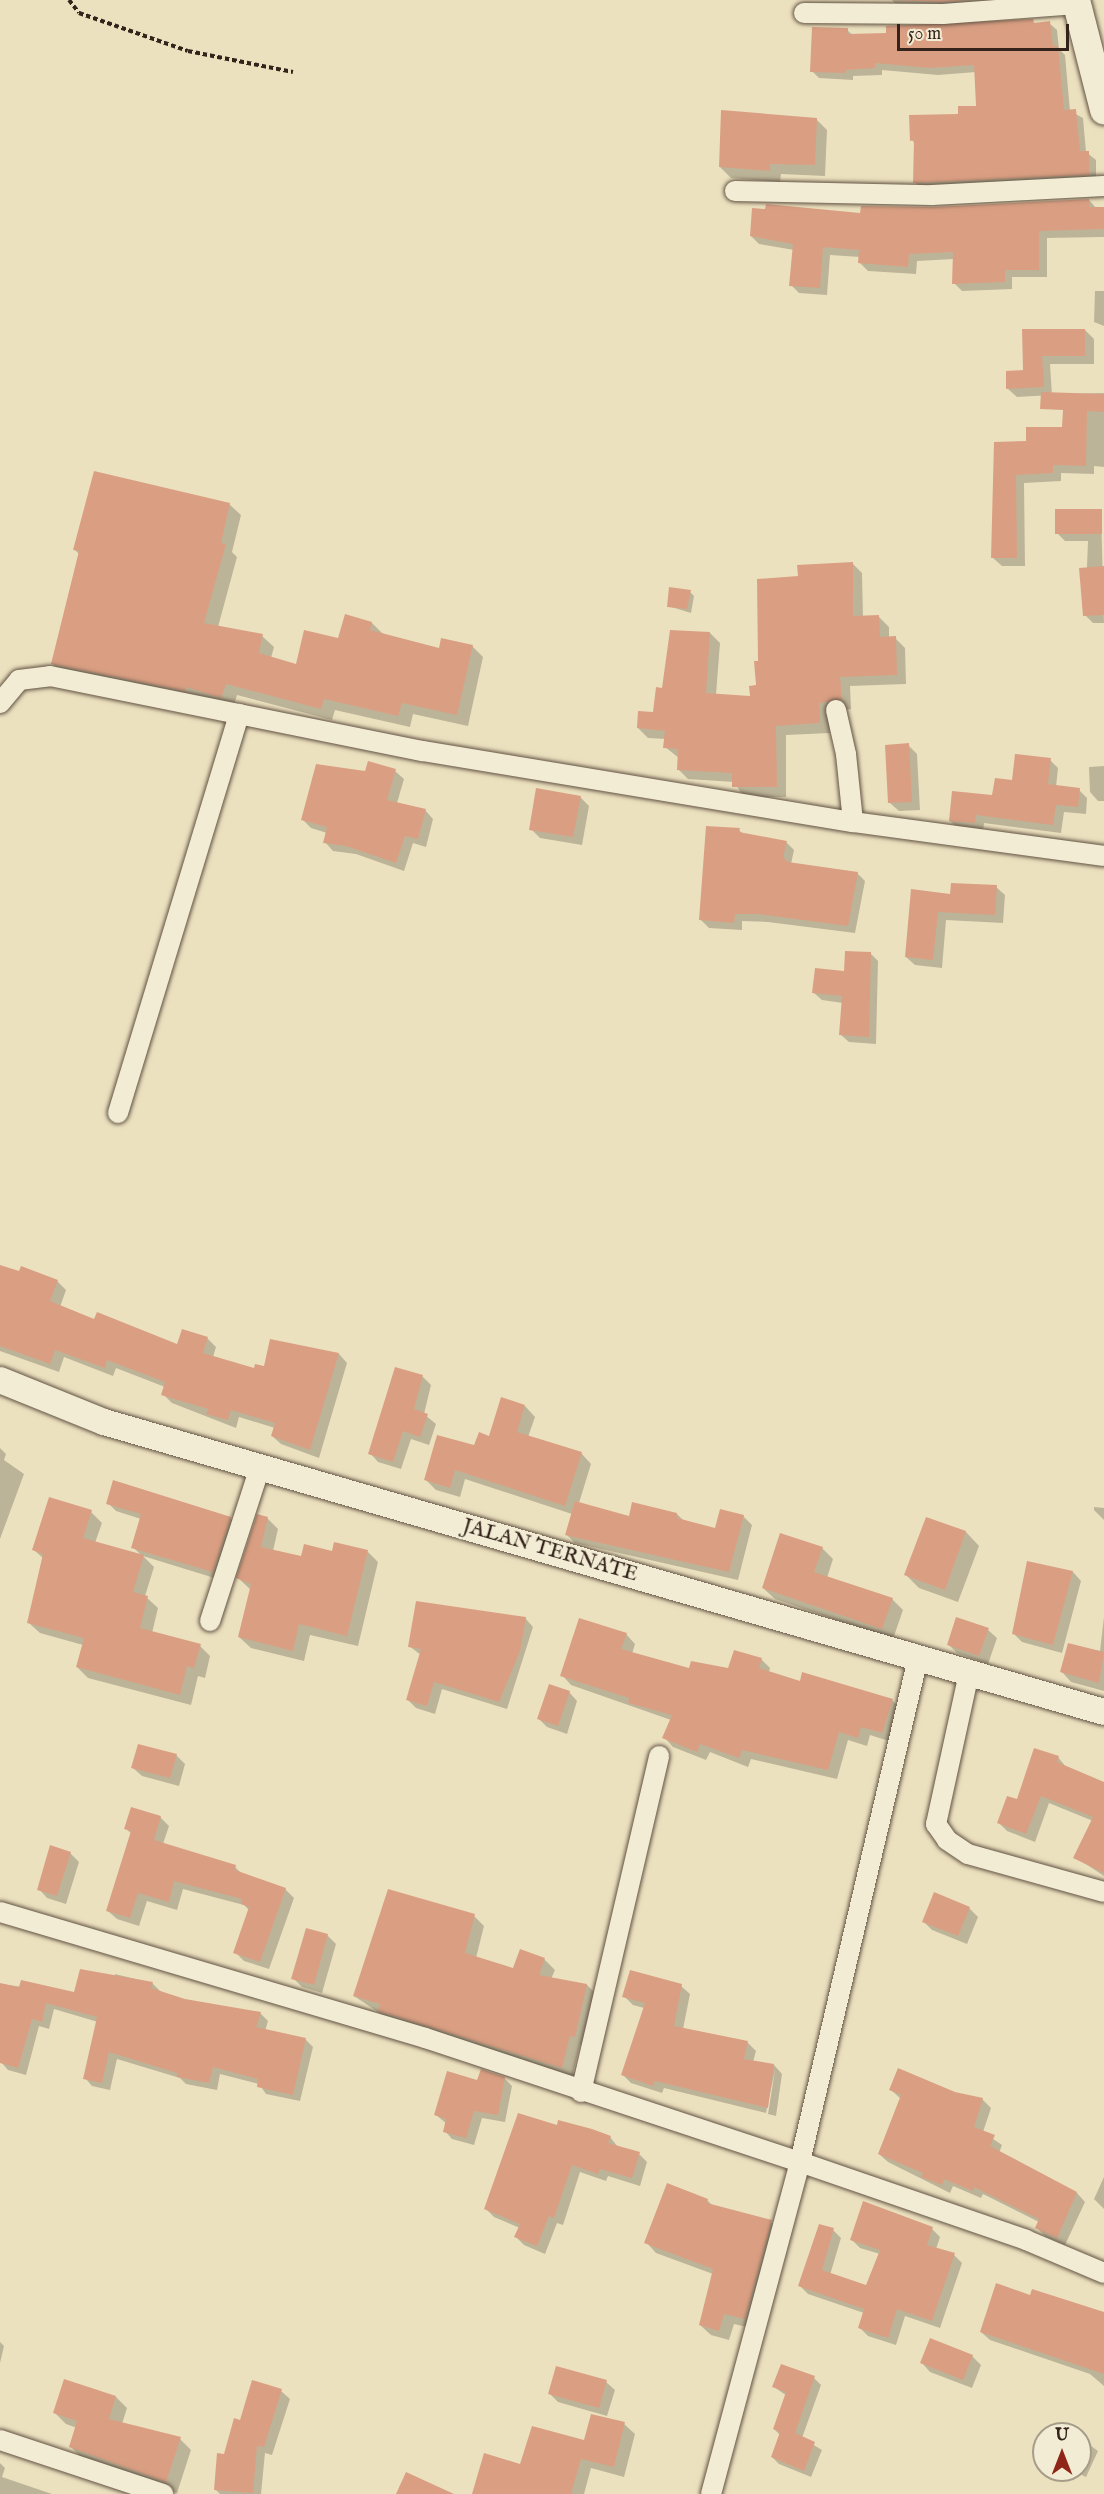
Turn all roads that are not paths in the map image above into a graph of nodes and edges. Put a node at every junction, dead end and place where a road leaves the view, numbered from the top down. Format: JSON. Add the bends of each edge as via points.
{"nodes":[{"id":1,"x":1077,"y":2,"type":"edge"},
{"id":2,"x":804,"y":13,"type":"dead end"},
{"id":3,"x":1104,"y":110,"type":"edge"},
{"id":4,"x":1104,"y":186,"type":"edge"},
{"id":5,"x":735,"y":191,"type":"dead end"},
{"id":6,"x":0,"y":703,"type":"edge"},
{"id":7,"x":836,"y":710,"type":"dead end"},
{"id":8,"x":238,"y":714,"type":"junction"},
{"id":9,"x":853,"y":822,"type":"junction"},
{"id":10,"x":1104,"y":856,"type":"edge"},
{"id":11,"x":118,"y":1113,"type":"dead end"},
{"id":12,"x":0,"y":1380,"type":"edge"},
{"id":13,"x":260,"y":1467,"type":"junction"},
{"id":14,"x":210,"y":1621,"type":"dead end"},
{"id":15,"x":918,"y":1658,"type":"junction"},
{"id":16,"x":969,"y":1673,"type":"junction"},
{"id":17,"x":1104,"y":1712,"type":"edge"},
{"id":18,"x":659,"y":1756,"type":"dead end"},
{"id":19,"x":1104,"y":1892,"type":"edge"},
{"id":20,"x":0,"y":1912,"type":"edge"},
{"id":21,"x":581,"y":2092,"type":"junction"},
{"id":22,"x":800,"y":2162,"type":"junction"},
{"id":23,"x":1104,"y":2273,"type":"edge"},
{"id":24,"x":0,"y":2440,"type":"edge"},
{"id":25,"x":163,"y":2494,"type":"edge"},
{"id":26,"x":711,"y":2494,"type":"edge"}],
"edges":[{"from":1,"to":2,"type":"street","via":[[943,14]]},
{"from":1,"to":3,"type":"main road"},
{"from":4,"to":5,"type":"street","via":[[932,195]]},
{"from":6,"to":8,"type":"street","via":[[19,680],[40,675]]},
{"from":7,"to":9,"type":"street","via":[[846,754]]},
{"from":8,"to":9,"type":"street","via":[[423,751]]},
{"from":8,"to":11,"type":"street"},
{"from":9,"to":10,"type":"street"},
{"from":12,"to":13,"type":"street","name":"JALAN TERNATE","via":[[104,1422]]},
{"from":13,"to":14,"type":"street"},
{"from":13,"to":15,"type":"street","name":"JALAN TERNATE"},
{"from":15,"to":16,"type":"street","name":"JALAN TERNATE"},
{"from":15,"to":22,"type":"street"},
{"from":16,"to":17,"type":"street","name":"JALAN TERNATE"},
{"from":16,"to":19,"type":"street","via":[[936,1824],[947,1840],[968,1854]]},
{"from":18,"to":21,"type":"street"},
{"from":20,"to":21,"type":"street","via":[[425,2038]]},
{"from":21,"to":22,"type":"street"},
{"from":22,"to":23,"type":"street","via":[[1026,2240]]},
{"from":22,"to":26,"type":"street"},
{"from":24,"to":25,"type":"street"}]}
